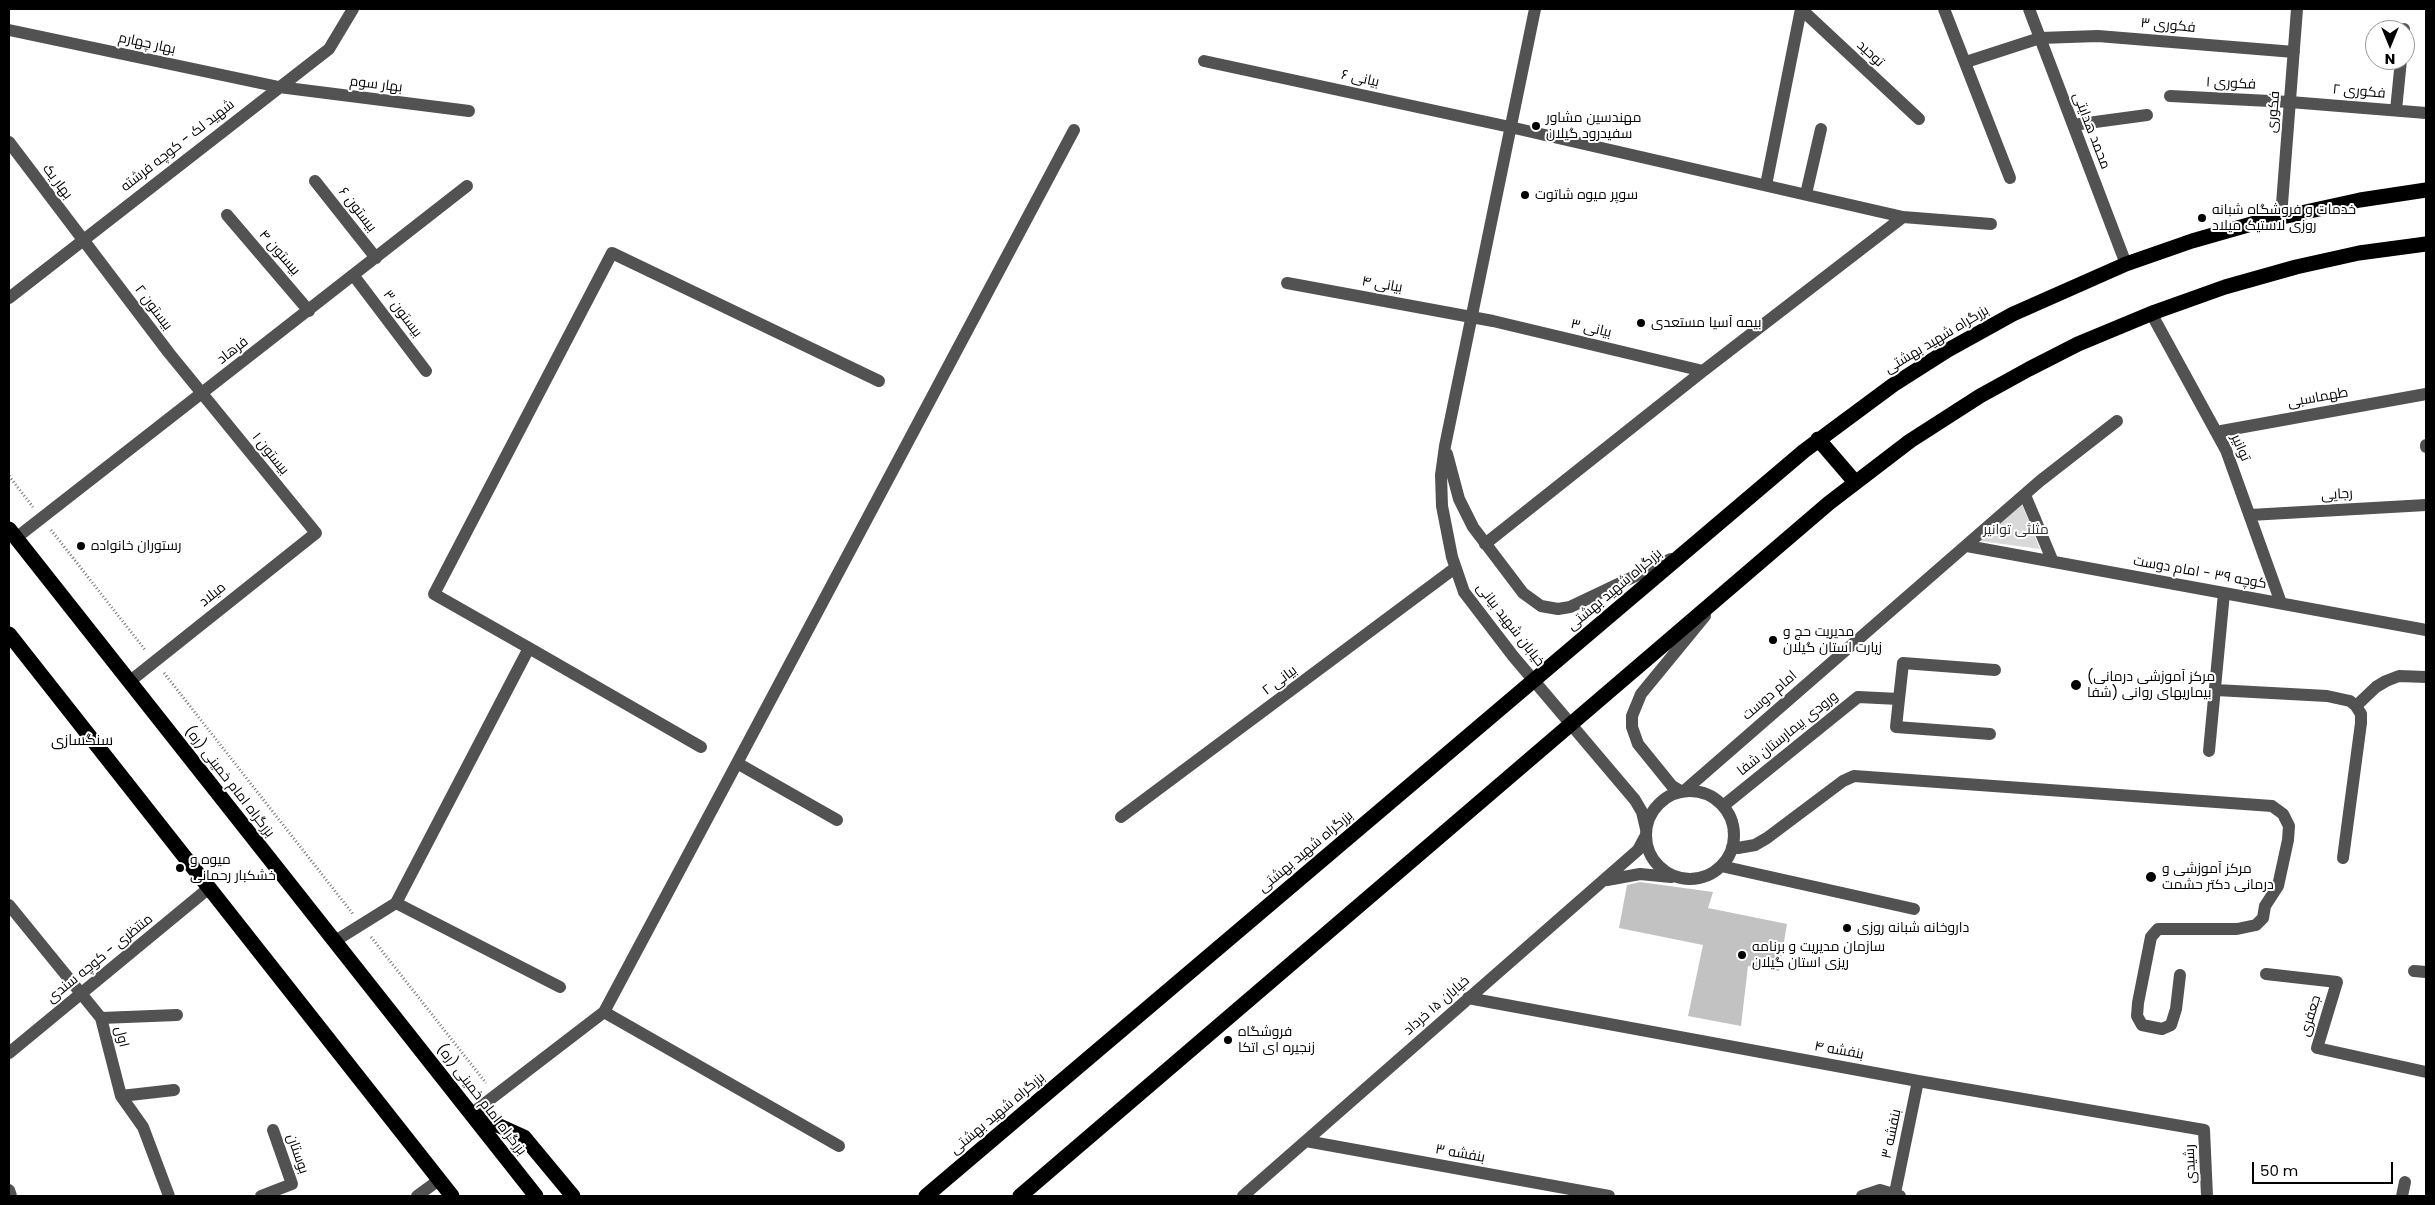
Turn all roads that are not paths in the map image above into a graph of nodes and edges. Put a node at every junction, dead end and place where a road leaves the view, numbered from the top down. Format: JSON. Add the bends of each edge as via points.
{"nodes":[{"id":1,"x":353,"y":9,"type":"edge"},
{"id":2,"x":1534,"y":9,"type":"edge"},
{"id":3,"x":1801,"y":9,"type":"edge"},
{"id":4,"x":1944,"y":9,"type":"edge"},
{"id":5,"x":2029,"y":9,"type":"edge"},
{"id":6,"x":2297,"y":9,"type":"edge"},
{"id":7,"x":9,"y":30,"type":"edge"},
{"id":8,"x":2040,"y":38,"type":"junction"},
{"id":9,"x":2294,"y":52,"type":"junction"},
{"id":10,"x":1204,"y":61,"type":"dead end"},
{"id":11,"x":1966,"y":62,"type":"junction"},
{"id":12,"x":2400,"y":70,"type":"edge"},
{"id":13,"x":279,"y":88,"type":"junction"},
{"id":14,"x":2170,"y":96,"type":"dead end"},
{"id":15,"x":2290,"y":102,"type":"junction"},
{"id":16,"x":2396,"y":110,"type":"junction"},
{"id":17,"x":469,"y":111,"type":"dead end"},
{"id":18,"x":2426,"y":113,"type":"edge"},
{"id":19,"x":2147,"y":114,"type":"dead end"},
{"id":20,"x":1919,"y":119,"type":"dead end"},
{"id":21,"x":2073,"y":125,"type":"junction"},
{"id":22,"x":1510,"y":126,"type":"junction"},
{"id":23,"x":1821,"y":129,"type":"dead end"},
{"id":24,"x":1074,"y":130,"type":"dead end"},
{"id":25,"x":9,"y":142,"type":"edge"},
{"id":26,"x":2010,"y":178,"type":"dead end"},
{"id":27,"x":315,"y":181,"type":"dead end"},
{"id":28,"x":1766,"y":185,"type":"junction"},
{"id":29,"x":467,"y":186,"type":"dead end"},
{"id":30,"x":2426,"y":190,"type":"edge"},
{"id":31,"x":1806,"y":194,"type":"junction"},
{"id":32,"x":227,"y":215,"type":"dead end"},
{"id":33,"x":1903,"y":216,"type":"junction"},
{"id":34,"x":2281,"y":217,"type":"junction"},
{"id":35,"x":1991,"y":224,"type":"dead end"},
{"id":36,"x":82,"y":240,"type":"junction"},
{"id":37,"x":2426,"y":244,"type":"edge"},
{"id":38,"x":376,"y":258,"type":"junction"},
{"id":39,"x":2126,"y":264,"type":"junction"},
{"id":40,"x":354,"y":276,"type":"junction"},
{"id":41,"x":1287,"y":283,"type":"dead end"},
{"id":42,"x":9,"y":298,"type":"edge"},
{"id":43,"x":309,"y":311,"type":"junction"},
{"id":44,"x":2151,"y":313,"type":"junction"},
{"id":45,"x":1472,"y":317,"type":"junction"},
{"id":46,"x":426,"y":371,"type":"dead end"},
{"id":47,"x":1703,"y":371,"type":"junction"},
{"id":48,"x":879,"y":381,"type":"dead end"},
{"id":49,"x":202,"y":394,"type":"junction"},
{"id":50,"x":2426,"y":394,"type":"edge"},
{"id":51,"x":2117,"y":420,"type":"dead end"},
{"id":52,"x":2216,"y":432,"type":"junction"},
{"id":53,"x":1818,"y":439,"type":"junction"},
{"id":54,"x":1445,"y":446,"type":"junction"},
{"id":55,"x":1855,"y":482,"type":"junction"},
{"id":56,"x":2025,"y":494,"type":"junction"},
{"id":57,"x":2426,"y":505,"type":"edge"},
{"id":58,"x":2250,"y":515,"type":"junction"},
{"id":59,"x":316,"y":533,"type":"joint"},
{"id":60,"x":12,"y":534,"type":"edge"},
{"id":61,"x":1485,"y":544,"type":"junction"},
{"id":62,"x":1967,"y":546,"type":"junction"},
{"id":63,"x":1682,"y":554,"type":"junction"},
{"id":64,"x":2054,"y":562,"type":"junction"},
{"id":65,"x":1455,"y":568,"type":"junction"},
{"id":66,"x":2224,"y":593,"type":"junction"},
{"id":67,"x":1720,"y":597,"type":"junction"},
{"id":68,"x":2281,"y":604,"type":"junction"},
{"id":69,"x":2426,"y":630,"type":"edge"},
{"id":70,"x":9,"y":634,"type":"edge"},
{"id":71,"x":529,"y":648,"type":"junction"},
{"id":72,"x":1995,"y":670,"type":"dead end"},
{"id":73,"x":2426,"y":677,"type":"edge"},
{"id":74,"x":1534,"y":680,"type":"junction"},
{"id":75,"x":130,"y":682,"type":"junction"},
{"id":76,"x":2216,"y":690,"type":"junction"},
{"id":77,"x":1900,"y":698,"type":"junction"},
{"id":78,"x":2356,"y":706,"type":"junction"},
{"id":79,"x":1571,"y":724,"type":"junction"},
{"id":80,"x":1990,"y":734,"type":"dead end"},
{"id":81,"x":701,"y":747,"type":"dead end"},
{"id":82,"x":2209,"y":751,"type":"dead end"},
{"id":83,"x":737,"y":763,"type":"junction"},
{"id":84,"x":1683,"y":792,"type":"junction"},
{"id":85,"x":1723,"y":806,"type":"junction"},
{"id":86,"x":1121,"y":817,"type":"dead end"},
{"id":87,"x":837,"y":820,"type":"dead end"},
{"id":88,"x":1646,"y":832,"type":"junction"},
{"id":89,"x":1732,"y":847,"type":"junction"},
{"id":90,"x":2343,"y":858,"type":"dead end"},
{"id":91,"x":1721,"y":866,"type":"junction"},
{"id":92,"x":1682,"y":879,"type":"junction"},
{"id":93,"x":1600,"y":883,"type":"junction"},
{"id":94,"x":210,"y":888,"type":"junction"},
{"id":95,"x":396,"y":902,"type":"junction"},
{"id":96,"x":9,"y":905,"type":"edge"},
{"id":97,"x":1914,"y":910,"type":"dead end"},
{"id":98,"x":334,"y":941,"type":"junction"},
{"id":99,"x":2266,"y":974,"type":"dead end"},
{"id":100,"x":2180,"y":975,"type":"dead end"},
{"id":101,"x":560,"y":987,"type":"dead end"},
{"id":102,"x":81,"y":994,"type":"junction"},
{"id":103,"x":1468,"y":998,"type":"junction"},
{"id":104,"x":604,"y":1012,"type":"junction"},
{"id":105,"x":176,"y":1015,"type":"dead end"},
{"id":106,"x":101,"y":1018,"type":"junction"},
{"id":107,"x":9,"y":1053,"type":"edge"},
{"id":108,"x":2426,"y":1072,"type":"edge"},
{"id":109,"x":1918,"y":1081,"type":"junction"},
{"id":110,"x":174,"y":1090,"type":"dead end"},
{"id":111,"x":121,"y":1096,"type":"junction"},
{"id":112,"x":471,"y":1114,"type":"junction"},
{"id":113,"x":273,"y":1130,"type":"dead end"},
{"id":114,"x":2204,"y":1130,"type":"joint"},
{"id":115,"x":1306,"y":1141,"type":"junction"},
{"id":116,"x":839,"y":1146,"type":"dead end"},
{"id":117,"x":439,"y":1180,"type":"junction"},
{"id":118,"x":2406,"y":1182,"type":"dead end"},
{"id":119,"x":9,"y":1190,"type":"edge"},
{"id":120,"x":1898,"y":1195,"type":"edge"},
{"id":121,"x":11,"y":1196,"type":"edge"},
{"id":122,"x":169,"y":1196,"type":"edge"},
{"id":123,"x":261,"y":1196,"type":"edge"},
{"id":124,"x":418,"y":1196,"type":"edge"},
{"id":125,"x":452,"y":1196,"type":"edge"},
{"id":126,"x":536,"y":1196,"type":"edge"},
{"id":127,"x":574,"y":1196,"type":"edge"},
{"id":128,"x":926,"y":1196,"type":"edge"},
{"id":129,"x":1020,"y":1196,"type":"edge"},
{"id":130,"x":1243,"y":1196,"type":"edge"},
{"id":131,"x":1610,"y":1196,"type":"edge"},
{"id":132,"x":1862,"y":1196,"type":"edge"},
{"id":133,"x":2207,"y":1196,"type":"edge"},
{"id":134,"x":2402,"y":1196,"type":"edge"}],
"edges":[{"from":1,"to":13,"type":"street","name":"شهید لک - کوچه فرشته","via":[[329,49]]},
{"from":2,"to":22,"type":"street","name":"خیابان شهید بیانی"},
{"from":3,"to":20,"type":"street","name":"توحید"},
{"from":3,"to":28,"type":"street"},
{"from":4,"to":11,"type":"street"},
{"from":5,"to":8,"type":"street","name":"محمد هدایتی"},
{"from":6,"to":9,"type":"street","name":"فکوری"},
{"from":7,"to":13,"type":"street","name":"بهار چهارم"},
{"from":8,"to":9,"type":"street","name":"فکوری ۳","via":[[2098,36]]},
{"from":8,"to":11,"type":"street","name":"فکوری ۳"},
{"from":8,"to":21,"type":"street","name":"محمد هدایتی"},
{"from":9,"to":15,"type":"street","name":"فکوری"},
{"from":10,"to":22,"type":"street","name":"بیانی ۶"},
{"from":11,"to":26,"type":"street"},
{"from":12,"to":16,"type":"street"},
{"from":13,"to":17,"type":"street","name":"بهار سوم"},
{"from":13,"to":36,"type":"street","name":"شهید لک - کوچه فرشته"},
{"from":14,"to":15,"type":"street","name":"فکوری ۱"},
{"from":15,"to":16,"type":"street","name":"فکوری ۲"},
{"from":15,"to":34,"type":"street","name":"فکوری"},
{"from":16,"to":18,"type":"street","name":"فکوری ۲"},
{"from":19,"to":21,"type":"street"},
{"from":21,"to":39,"type":"street","name":"محمد هدایتی"},
{"from":22,"to":28,"type":"street","name":"بیانی ۶"},
{"from":22,"to":45,"type":"street","name":"خیابان شهید بیانی"},
{"from":23,"to":31,"type":"street"},
{"from":24,"to":83,"type":"street"},
{"from":25,"to":36,"type":"street","name":"بهار یک"},
{"from":27,"to":38,"type":"street","name":"بیستون ۶"},
{"from":28,"to":31,"type":"street","name":"بیانی ۶"},
{"from":29,"to":38,"type":"street","name":"فرهاد"},
{"from":30,"to":34,"type":"highway","name":"بزرگراه شهید بهشتی"},
{"from":31,"to":33,"type":"street","name":"بیانی ۶"},
{"from":32,"to":43,"type":"street","name":"بیستون ۴"},
{"from":33,"to":35,"type":"street","name":"بیانی ۶"},
{"from":33,"to":47,"type":"street"},
{"from":34,"to":39,"type":"highway","name":"بزرگراه شهید بهشتی","via":[[2210,235]]},
{"from":36,"to":42,"type":"street","name":"شهید لک - کوچه فرشته"},
{"from":36,"to":49,"type":"street","name":"بیستون ۲"},
{"from":37,"to":44,"type":"highway","via":[[2296,267]]},
{"from":38,"to":40,"type":"street","name":"فرهاد"},
{"from":39,"to":53,"type":"highway","name":"بزرگراه شهید بهشتی","via":[[2046,298],[1964,341],[1893,385]]},
{"from":40,"to":43,"type":"street","name":"فرهاد"},
{"from":40,"to":46,"type":"street","name":"بیستون ۳"},
{"from":41,"to":45,"type":"street","name":"بیانی ۴"},
{"from":43,"to":49,"type":"street","name":"فرهاد"},
{"from":44,"to":52,"type":"street","name":"توانیر"},
{"from":44,"to":55,"type":"highway","via":[[2062,352],[1980,396],[1910,441]]},
{"from":45,"to":47,"type":"street","name":"بیانی ۳"},
{"from":45,"to":54,"type":"street","name":"خیابان شهید بیانی"},
{"from":47,"to":61,"type":"street"},
{"from":48,"to":71,"type":"street","via":[[612,253],[434,594]]},
{"from":49,"to":59,"type":"street","name":"بیستون ۱"},
{"from":49,"to":60,"type":"street","name":"فرهاد","via":[[41,518]]},
{"from":50,"to":52,"type":"street","name":"طهماسبی"},
{"from":51,"to":56,"type":"street"},
{"from":52,"to":58,"type":"street","name":"توانیر"},
{"from":53,"to":55,"type":"highway"},
{"from":53,"to":63,"type":"highway","name":"بزرگراه شهید بهشتی"},
{"from":54,"to":61,"type":"street","via":[[1459,499]]},
{"from":54,"to":65,"type":"street","name":"خیابان شهید بیانی","via":[[1442,506]]},
{"from":55,"to":67,"type":"highway"},
{"from":56,"to":62,"type":"street"},
{"from":56,"to":64,"type":"street"},
{"from":57,"to":58,"type":"street","name":"رجایی"},
{"from":58,"to":68,"type":"street","name":"توانیر"},
{"from":59,"to":75,"type":"street","name":"میلاد"},
{"from":60,"to":75,"type":"highway","name":"بزرگراه امام خمینی (ره)"},
{"from":61,"to":63,"type":"street","via":[[1526,597],[1552,608],[1575,605]]},
{"from":62,"to":64,"type":"street","name":"کوچه ۳۹ - امام دوست"},
{"from":62,"to":84,"type":"street","name":"امام دوست"},
{"from":63,"to":74,"type":"highway","name":"بزرگراه شهید بهشتی"},
{"from":64,"to":66,"type":"street","name":"کوچه ۳۹ - امام دوست"},
{"from":65,"to":74,"type":"street","name":"خیابان شهید بیانی","via":[[1474,607]]},
{"from":65,"to":86,"type":"street","name":"بیانی ۲"},
{"from":66,"to":68,"type":"street","name":"کوچه ۳۹ - امام دوست"},
{"from":66,"to":76,"type":"street"},
{"from":67,"to":79,"type":"highway"},
{"from":67,"to":84,"type":"street","via":[[1641,694],[1632,716],[1632,728],[1638,744],[1674,788]]},
{"from":68,"to":69,"type":"street","name":"کوچه ۳۹ - امام دوست"},
{"from":70,"to":94,"type":"highway"},
{"from":71,"to":81,"type":"street"},
{"from":71,"to":95,"type":"street"},
{"from":72,"to":77,"type":"street","via":[[1903,663]]},
{"from":73,"to":78,"type":"street","via":[[2400,676],[2386,681]]},
{"from":74,"to":79,"type":"street","name":"خیابان شهید بیانی"},
{"from":74,"to":128,"type":"highway","name":"بزرگراه شهید بهشتی"},
{"from":75,"to":98,"type":"highway","name":"بزرگراه امام خمینی (ره)"},
{"from":76,"to":78,"type":"street","via":[[2327,696],[2350,701]]},
{"from":76,"to":82,"type":"street"},
{"from":77,"to":80,"type":"street","via":[[1896,726]]},
{"from":77,"to":85,"type":"street","name":"ورودی بیمارستان شفا","via":[[1858,697]]},
{"from":78,"to":90,"type":"street","via":[[2362,723]]},
{"from":79,"to":88,"type":"street","name":"خیابان شهید بیانی","via":[[1640,808]]},
{"from":79,"to":129,"type":"highway"},
{"from":83,"to":87,"type":"street"},
{"from":83,"to":104,"type":"street"},
{"from":84,"to":85,"type":"street","via":[[1708,795]]},
{"from":84,"to":88,"type":"street","via":[[1659,804],[1652,813]]},
{"from":85,"to":89,"type":"street","via":[[1733,825]]},
{"from":88,"to":92,"type":"street","via":[[1654,862],[1666,873]]},
{"from":88,"to":93,"type":"street","name":"خیابان ۱۵ خرداد","via":[[1638,850]]},
{"from":89,"to":91,"type":"street"},
{"from":89,"to":100,"type":"street","via":[[1754,845],[1767,838],[1854,776],[2272,806],[2284,814],[2289,826],[2288,840],[2278,886],[2265,906],[2263,918],[2256,925],[2237,929],[2158,929],[2151,936],[2138,1003],[2137,1016],[2142,1025],[2162,1029],[2171,1025]]},
{"from":91,"to":92,"type":"street","via":[[1703,877]]},
{"from":91,"to":97,"type":"street"},
{"from":92,"to":93,"type":"street","via":[[1640,874]]},
{"from":93,"to":103,"type":"street","name":"خیابان ۱۵ خرداد"},
{"from":94,"to":102,"type":"street","name":"منتظری - کوچه سندی"},
{"from":94,"to":117,"type":"highway"},
{"from":95,"to":98,"type":"street"},
{"from":95,"to":101,"type":"street"},
{"from":96,"to":102,"type":"street","name":"اول"},
{"from":98,"to":112,"type":"highway","name":"بزرگراه امام خمینی (ره)"},
{"from":99,"to":108,"type":"street","name":"جعفری","via":[[2337,982],[2317,1048]]},
{"from":102,"to":106,"type":"street","name":"اول"},
{"from":102,"to":107,"type":"street","name":"منتظری - کوچه سندی"},
{"from":103,"to":109,"type":"street","name":"بنفشه ۴"},
{"from":103,"to":115,"type":"street","name":"خیابان ۱۵ خرداد"},
{"from":104,"to":112,"type":"street"},
{"from":104,"to":116,"type":"street"},
{"from":105,"to":106,"type":"street"},
{"from":106,"to":111,"type":"street","name":"اول"},
{"from":109,"to":114,"type":"street","name":"بنفشه ۴"},
{"from":109,"to":120,"type":"street","name":"بنفشه ۳"},
{"from":110,"to":111,"type":"street"},
{"from":111,"to":122,"type":"street","name":"اول","via":[[143,1127]]},
{"from":112,"to":126,"type":"highway","name":"بزرگراه امام خمینی (ره)"},
{"from":112,"to":127,"type":"highway","via":[[524,1137]]},
{"from":113,"to":123,"type":"street","name":"بوستان","via":[[292,1184]]},
{"from":114,"to":133,"type":"street","name":"رشیدی"},
{"from":115,"to":130,"type":"street","name":"خیابان ۱۵ خرداد"},
{"from":115,"to":131,"type":"street","name":"بنفشه ۳"},
{"from":117,"to":124,"type":"street"},
{"from":117,"to":125,"type":"highway"},
{"from":118,"to":134,"type":"street"},
{"from":119,"to":121,"type":"street"},
{"from":120,"to":132,"type":"street","via":[[1880,1190]]}]}
